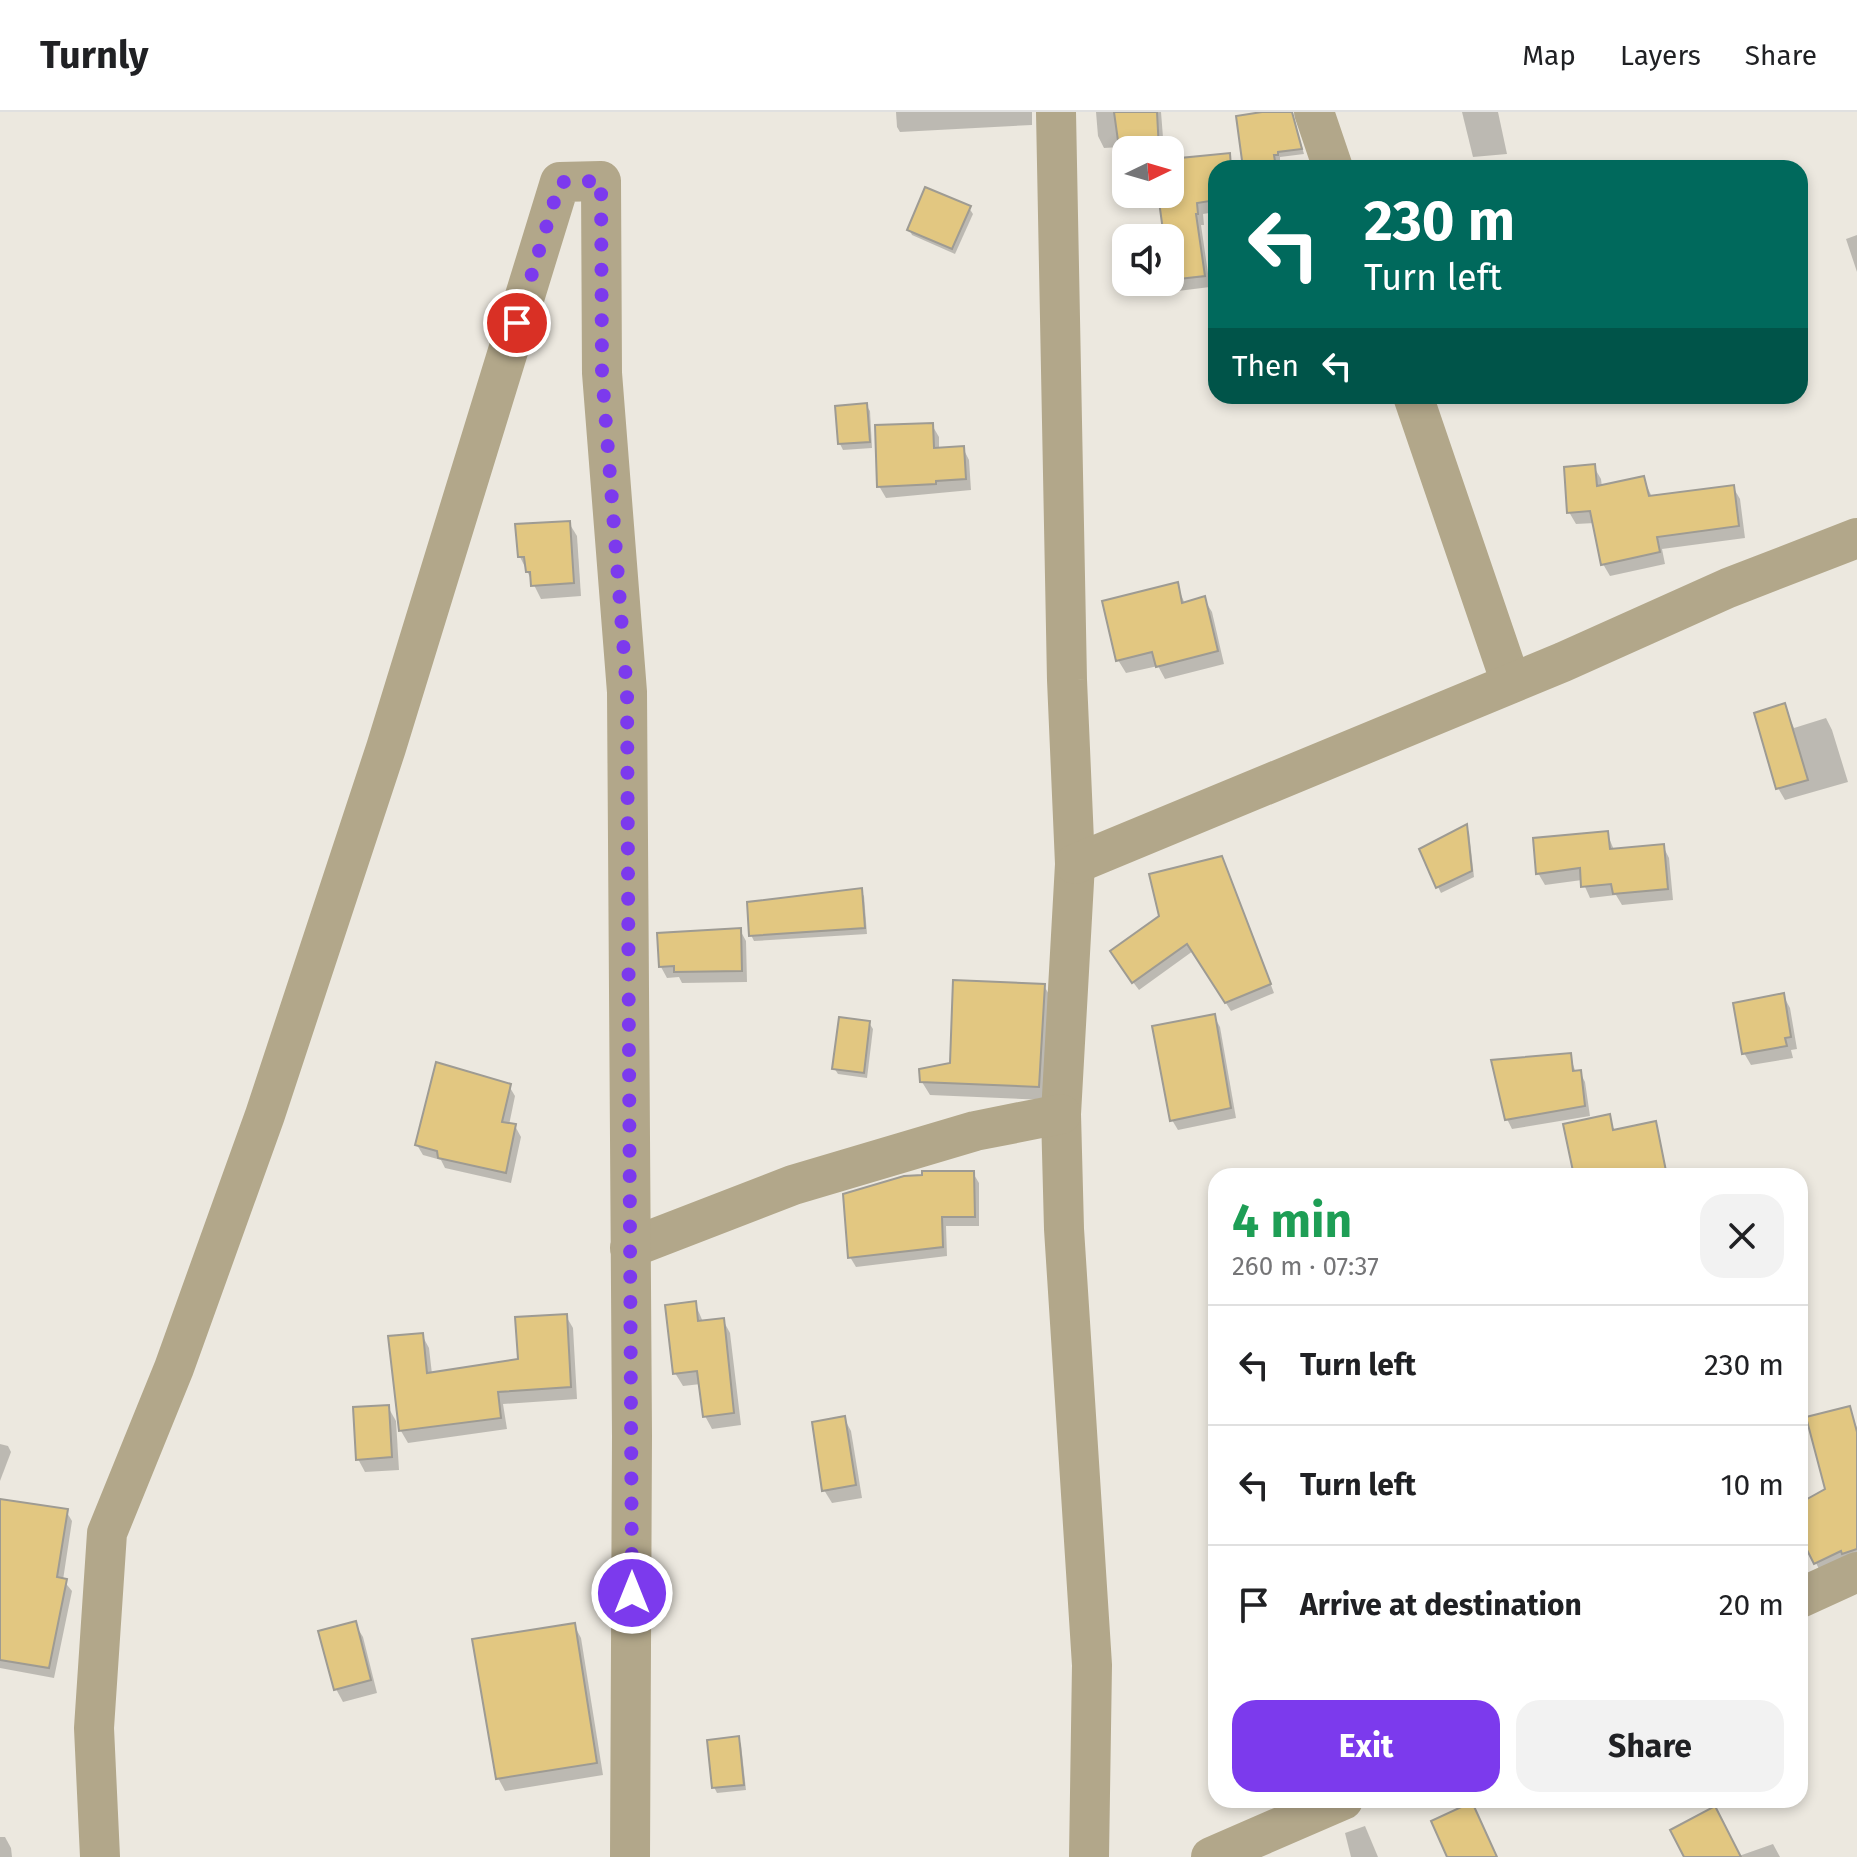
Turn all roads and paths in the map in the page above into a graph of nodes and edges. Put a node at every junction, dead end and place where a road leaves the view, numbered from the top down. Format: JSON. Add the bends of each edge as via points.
{"nodes":[{"id":1,"x":1056,"y":112,"type":"edge"},
{"id":2,"x":1314,"y":112,"type":"edge"},
{"id":3,"x":1330,"y":160,"type":"edge"},
{"id":4,"x":1416,"y":404,"type":"edge"},
{"id":5,"x":1857,"y":538,"type":"edge"},
{"id":6,"x":1511,"y":683,"type":"junction"},
{"id":7,"x":1075,"y":864,"type":"junction"},
{"id":8,"x":1061,"y":1114,"type":"junction"},
{"id":9,"x":630,"y":1248,"type":"junction"},
{"id":10,"x":1857,"y":1572,"type":"edge"},
{"id":11,"x":1808,"y":1594,"type":"edge"},
{"id":12,"x":1324,"y":1808,"type":"edge"},
{"id":13,"x":100,"y":1857,"type":"edge"},
{"id":14,"x":630,"y":1857,"type":"edge"},
{"id":15,"x":1089,"y":1857,"type":"edge"},
{"id":16,"x":1211,"y":1857,"type":"edge"}],
"edges":[{"from":1,"to":7,"type":"street"},
{"from":2,"to":3,"type":"street"},
{"from":4,"to":6,"type":"street"},
{"from":5,"to":6,"type":"street"},
{"from":6,"to":7,"type":"street"},
{"from":7,"to":8,"type":"street"},
{"from":8,"to":9,"type":"street","via":[[975,1131],[793,1185]]},
{"from":8,"to":15,"type":"street","via":[[1092,1665]]},
{"from":9,"to":13,"type":"street","via":[[627,692],[602,373],[601,181],[560,182],[386,748],[265,1115],[174,1368],[107,1533],[94,1728]]},
{"from":9,"to":14,"type":"street"},
{"from":10,"to":11,"type":"street"},
{"from":12,"to":16,"type":"street"}]}
